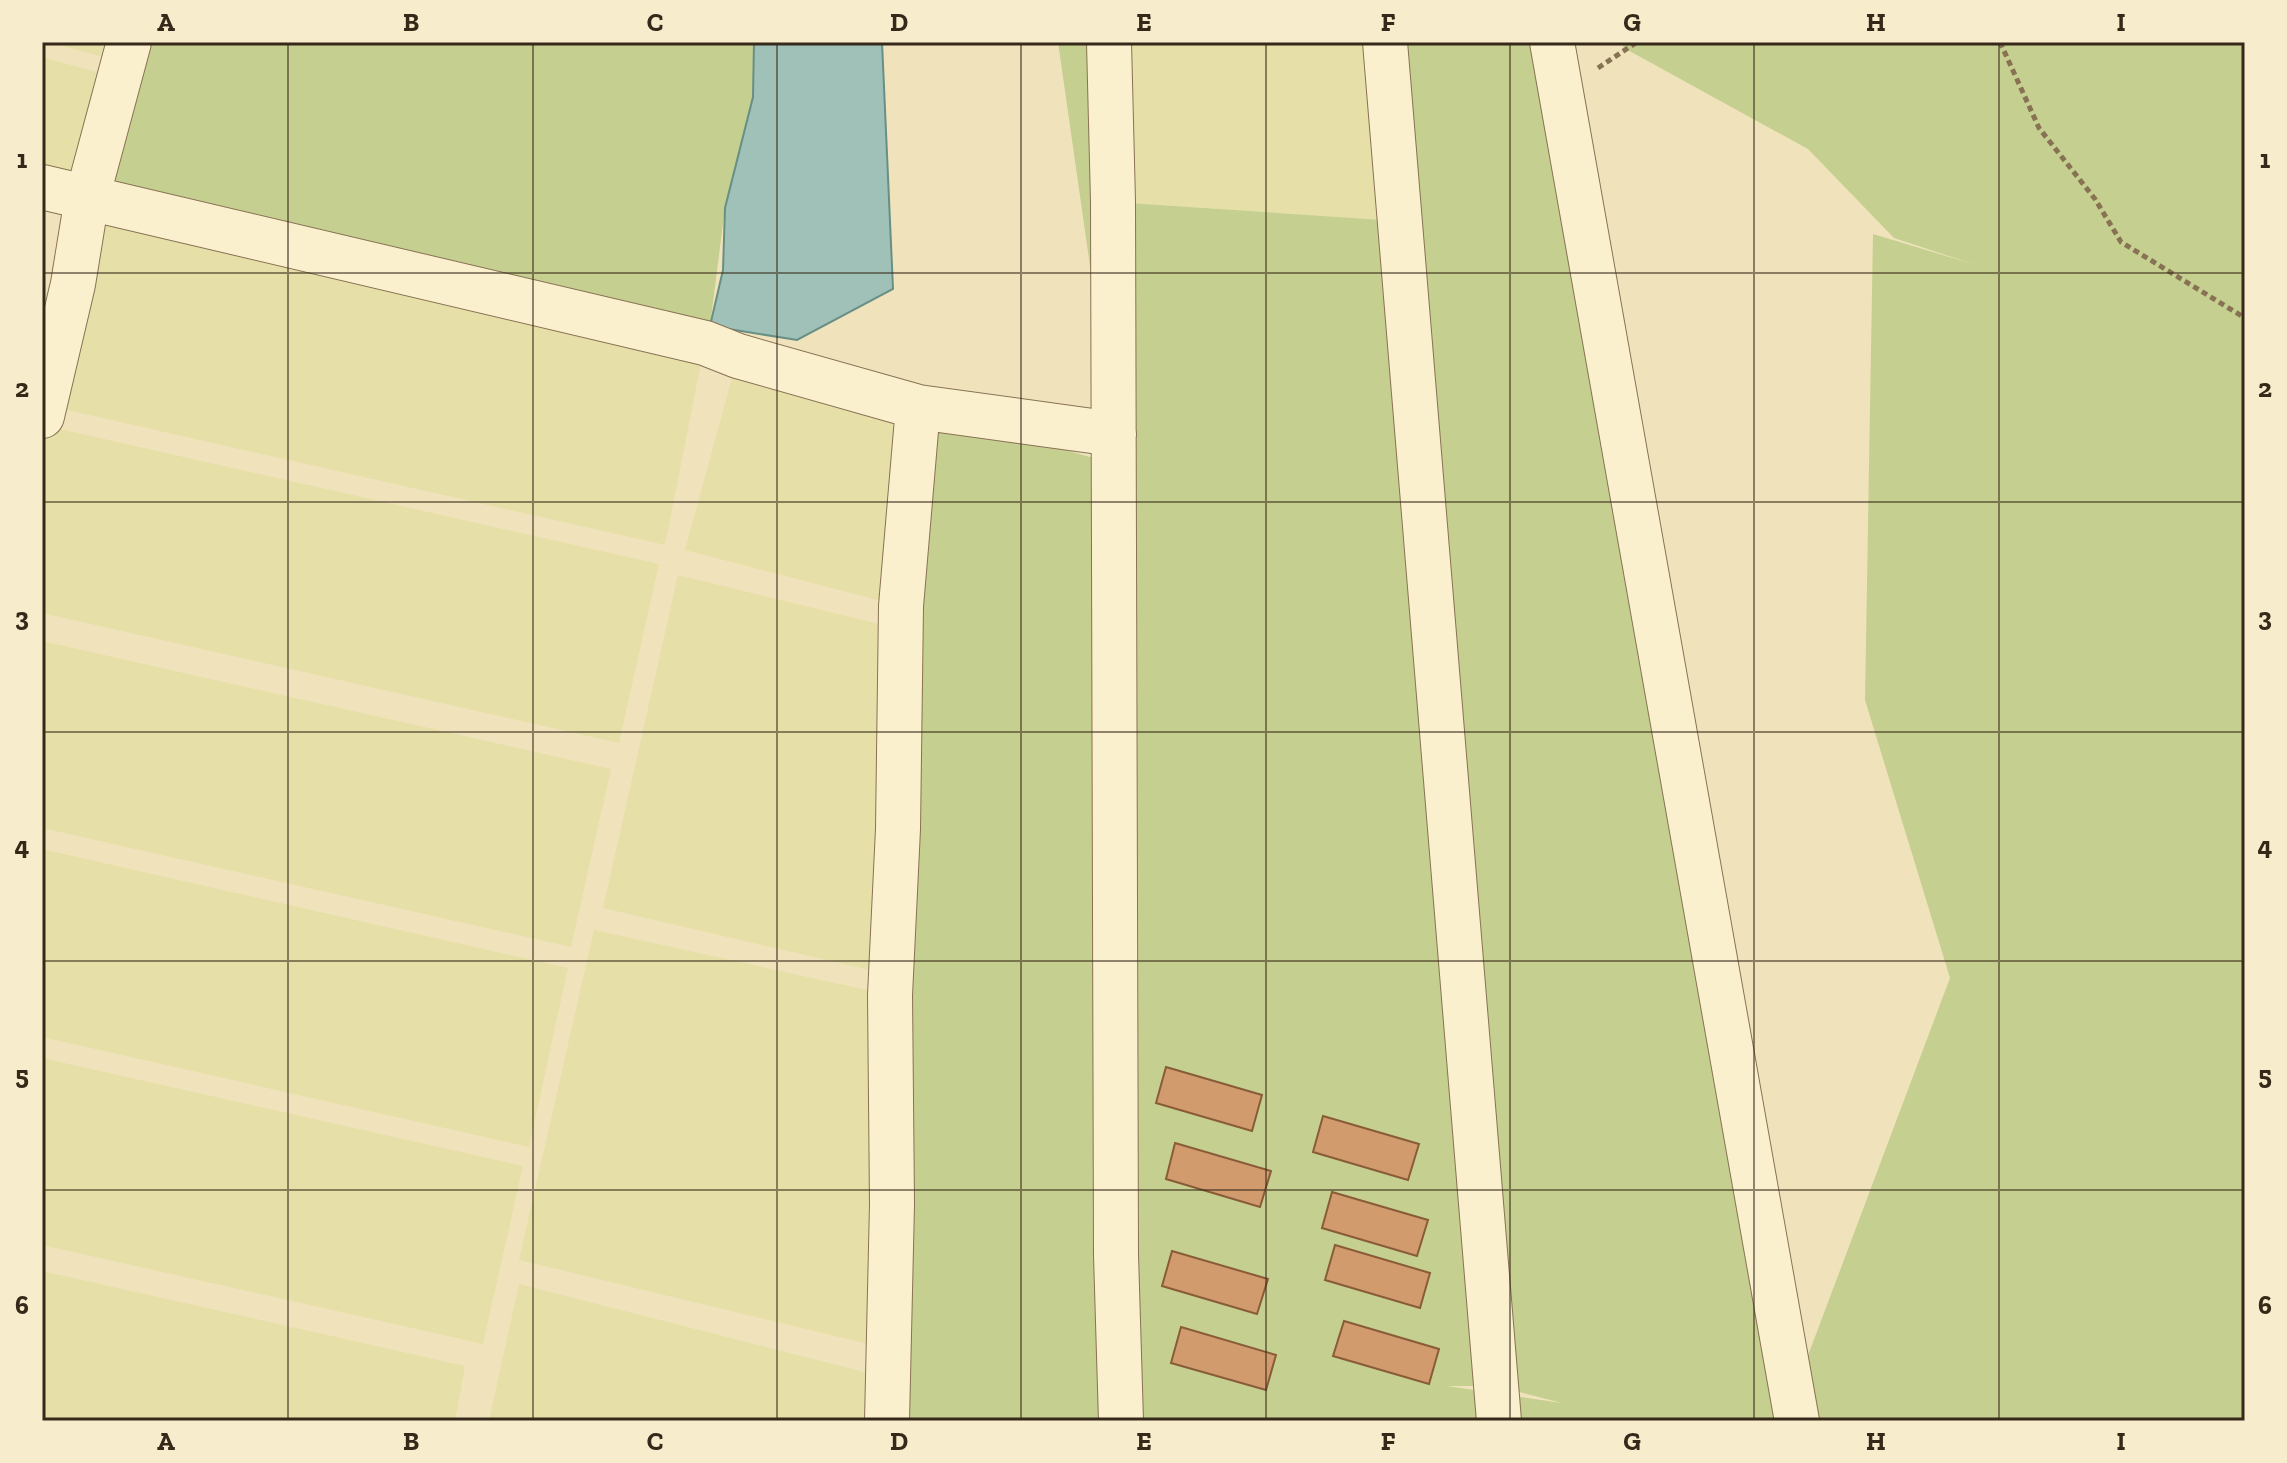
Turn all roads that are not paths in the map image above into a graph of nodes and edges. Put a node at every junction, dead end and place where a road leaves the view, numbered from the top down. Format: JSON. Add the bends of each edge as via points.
{"nodes":[{"id":1,"x":129,"y":42,"type":"edge"},
{"id":2,"x":1109,"y":42,"type":"edge"},
{"id":3,"x":1385,"y":42,"type":"edge"},
{"id":4,"x":1552,"y":42,"type":"edge"},
{"id":5,"x":42,"y":187,"type":"edge"},
{"id":6,"x":87,"y":198,"type":"junction"},
{"id":7,"x":918,"y":407,"type":"junction"},
{"id":8,"x":42,"y":416,"type":"edge"},
{"id":9,"x":1114,"y":434,"type":"junction"},
{"id":10,"x":887,"y":1421,"type":"edge"},
{"id":11,"x":1121,"y":1421,"type":"edge"},
{"id":12,"x":1499,"y":1421,"type":"edge"},
{"id":13,"x":1797,"y":1421,"type":"edge"}],
"edges":[{"from":1,"to":6,"type":"street"},
{"from":2,"to":9,"type":"street"},
{"from":3,"to":12,"type":"street"},
{"from":4,"to":13,"type":"street"},
{"from":5,"to":6,"type":"street"},
{"from":6,"to":7,"type":"street","via":[[705,343]]},
{"from":6,"to":8,"type":"street"},
{"from":7,"to":9,"type":"street"},
{"from":7,"to":10,"type":"street","via":[[901,606],[890,995]]},
{"from":9,"to":11,"type":"street"}]}
